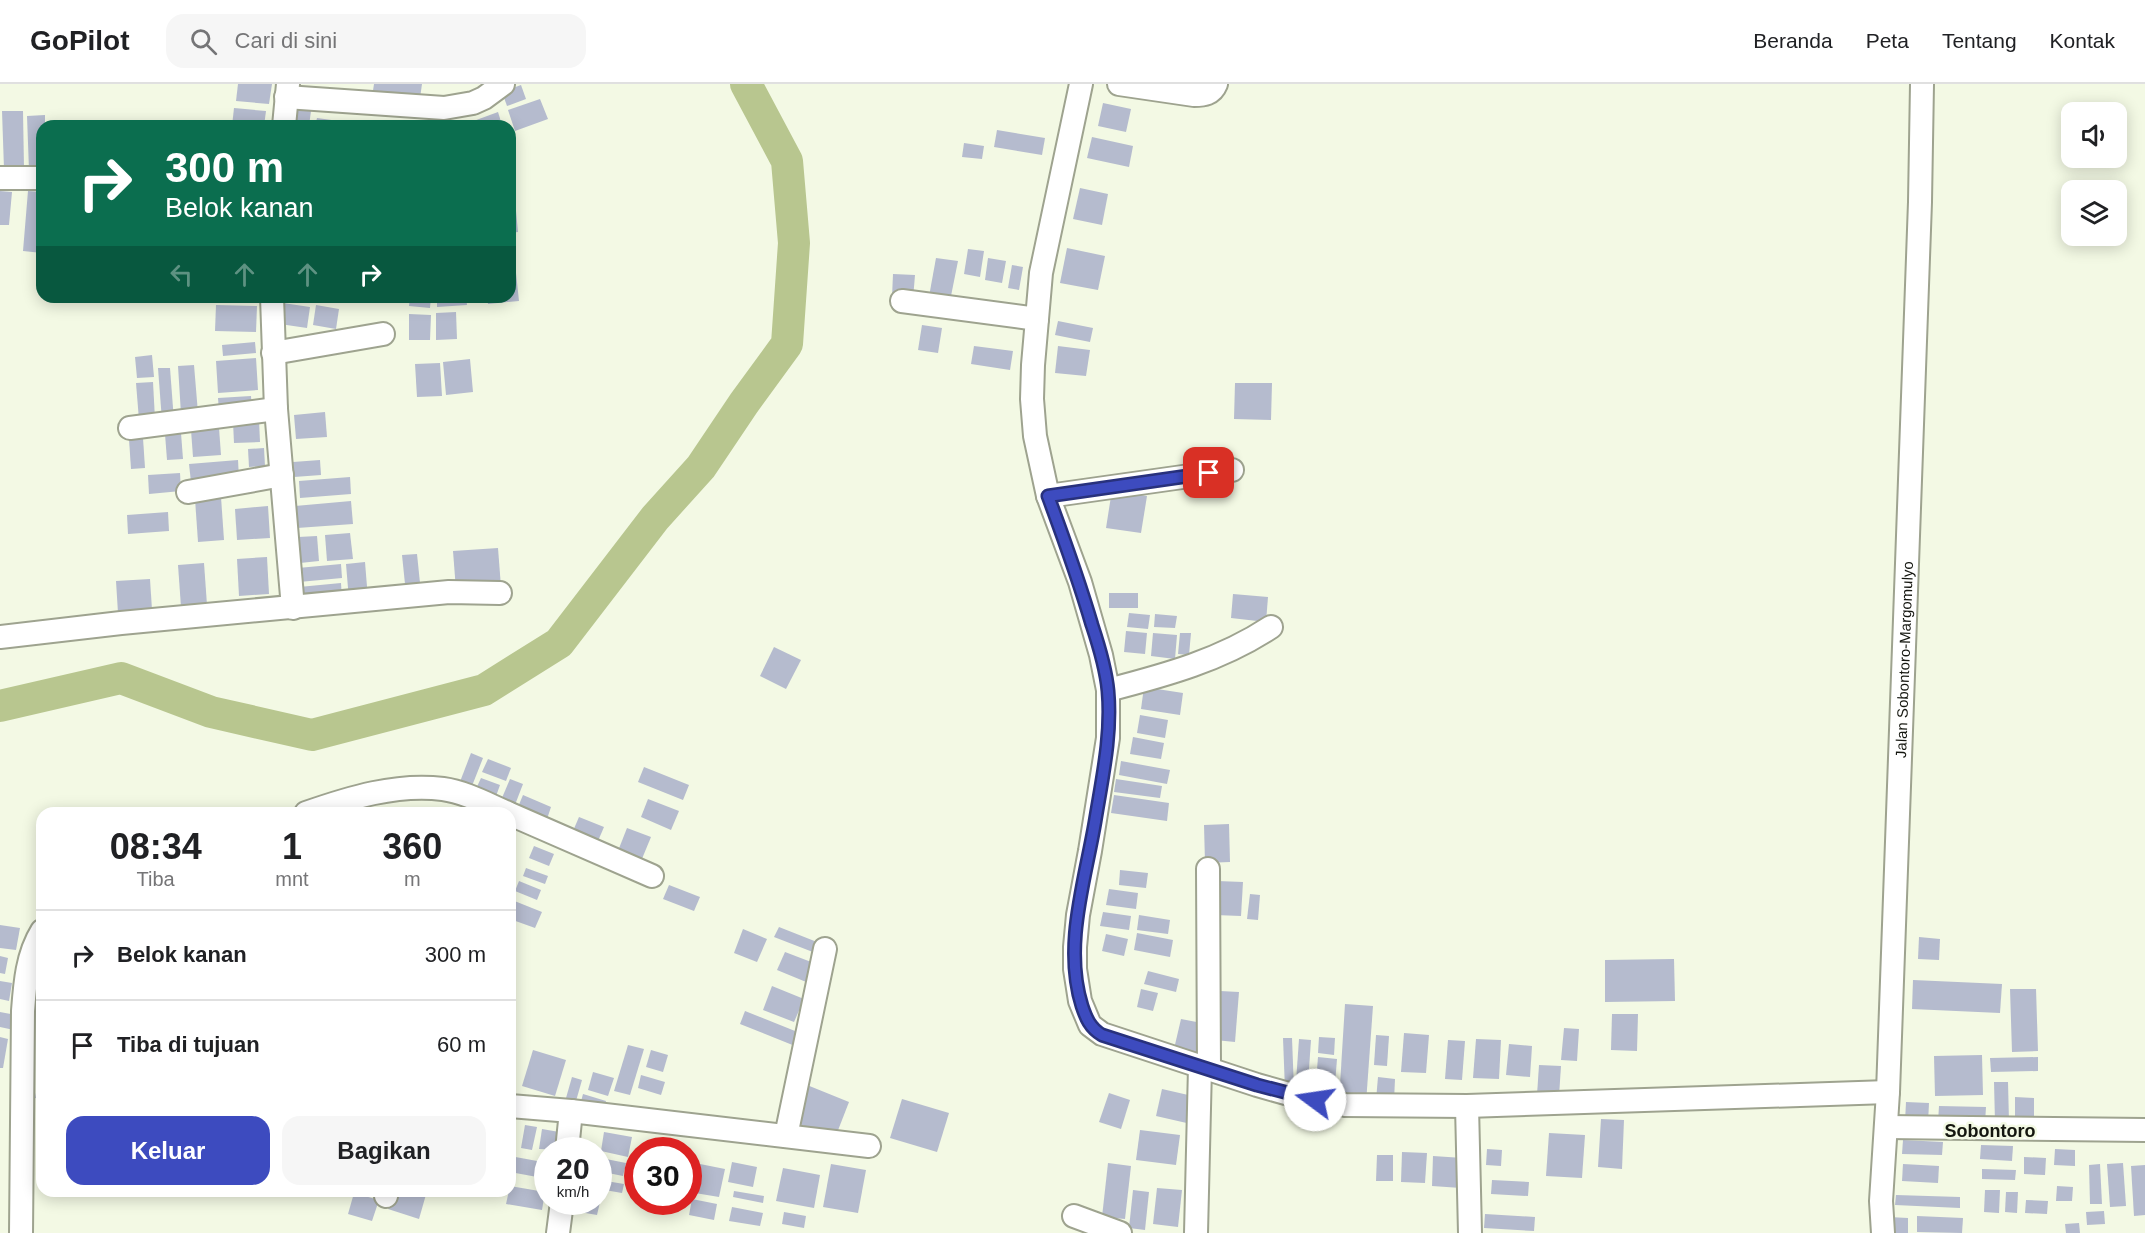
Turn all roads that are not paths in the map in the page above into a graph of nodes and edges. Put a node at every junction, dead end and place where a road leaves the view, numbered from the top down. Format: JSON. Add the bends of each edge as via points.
{"nodes":[{"id":1,"x":504,"y":84,"type":"edge"},
{"id":2,"x":1080,"y":84,"type":"edge"},
{"id":3,"x":1119,"y":84,"type":"edge"},
{"id":4,"x":1216,"y":84,"type":"edge"},
{"id":5,"x":1922,"y":84,"type":"edge"},
{"id":6,"x":287,"y":90,"type":"edge"},
{"id":7,"x":284,"y":120,"type":"edge"},
{"id":8,"x":0,"y":178,"type":"edge"},
{"id":9,"x":36,"y":178,"type":"edge"},
{"id":10,"x":902,"y":301,"type":"dead end"},
{"id":11,"x":272,"y":303,"type":"edge"},
{"id":12,"x":1037,"y":319,"type":"junction"},
{"id":13,"x":383,"y":334,"type":"dead end"},
{"id":14,"x":273,"y":353,"type":"junction"},
{"id":15,"x":276,"y":409,"type":"junction"},
{"id":16,"x":130,"y":428,"type":"dead end"},
{"id":17,"x":1232,"y":470,"type":"dead end"},
{"id":18,"x":282,"y":475,"type":"junction"},
{"id":19,"x":188,"y":492,"type":"dead end"},
{"id":20,"x":1048,"y":496,"type":"junction"},
{"id":21,"x":500,"y":593,"type":"dead end"},
{"id":22,"x":293,"y":608,"type":"junction"},
{"id":23,"x":1271,"y":627,"type":"dead end"},
{"id":24,"x":0,"y":637,"type":"edge"},
{"id":25,"x":1108,"y":690,"type":"junction"},
{"id":26,"x":324,"y":807,"type":"edge"},
{"id":27,"x":493,"y":807,"type":"edge"},
{"id":28,"x":516,"y":817,"type":"edge"},
{"id":29,"x":1208,"y":869,"type":"dead end"},
{"id":30,"x":652,"y":876,"type":"dead end"},
{"id":31,"x":36,"y":945,"type":"edge"},
{"id":32,"x":825,"y":949,"type":"dead end"},
{"id":33,"x":1204,"y":1068,"type":"junction"},
{"id":34,"x":1888,"y":1092,"type":"junction"},
{"id":35,"x":516,"y":1106,"type":"edge"},
{"id":36,"x":1467,"y":1106,"type":"junction"},
{"id":37,"x":571,"y":1111,"type":"junction"},
{"id":38,"x":1886,"y":1127,"type":"junction"},
{"id":39,"x":2145,"y":1130,"type":"edge"},
{"id":40,"x":786,"y":1136,"type":"junction"},
{"id":41,"x":568,"y":1137,"type":"edge"},
{"id":42,"x":869,"y":1146,"type":"dead end"},
{"id":43,"x":560,"y":1215,"type":"edge"},
{"id":44,"x":1074,"y":1216,"type":"dead end"},
{"id":45,"x":14,"y":1220,"type":"edge"},
{"id":46,"x":558,"y":1233,"type":"edge"},
{"id":47,"x":1120,"y":1233,"type":"edge"},
{"id":48,"x":1196,"y":1233,"type":"edge"},
{"id":49,"x":1470,"y":1233,"type":"edge"},
{"id":50,"x":1883,"y":1233,"type":"edge"}],
"edges":[{"from":1,"to":6,"type":"street","via":[[473,103],[444,108]]},
{"from":2,"to":12,"type":"street","via":[[1041,273]]},
{"from":3,"to":4,"type":"street","via":[[1194,95],[1207,94]]},
{"from":5,"to":34,"type":"street","name":"Jalan Sobontoro-Margomulyo"},
{"from":6,"to":7,"type":"street"},
{"from":8,"to":9,"type":"street"},
{"from":10,"to":12,"type":"street"},
{"from":11,"to":14,"type":"street"},
{"from":12,"to":20,"type":"street","via":[[1033,417]]},
{"from":13,"to":14,"type":"street"},
{"from":14,"to":15,"type":"street"},
{"from":15,"to":16,"type":"street"},
{"from":15,"to":18,"type":"street"},
{"from":17,"to":20,"type":"street"},
{"from":18,"to":19,"type":"street"},
{"from":18,"to":22,"type":"street"},
{"from":20,"to":25,"type":"street","via":[[1080,582]]},
{"from":21,"to":22,"type":"street","via":[[449,592]]},
{"from":22,"to":24,"type":"street"},
{"from":23,"to":25,"type":"street","via":[[1206,662]]},
{"from":25,"to":33,"type":"street","via":[[1108,738],[1078,915],[1078,990],[1087,1020],[1097,1032]]},
{"from":26,"to":27,"type":"street","via":[[416,788],[444,789]]},
{"from":28,"to":30,"type":"street"},
{"from":29,"to":33,"type":"street"},
{"from":31,"to":45,"type":"street","via":[[26,979],[23,1011]]},
{"from":32,"to":40,"type":"street"},
{"from":33,"to":36,"type":"street","via":[[1328,1103]]},
{"from":33,"to":48,"type":"street"},
{"from":34,"to":36,"type":"street"},
{"from":34,"to":38,"type":"street","name":"Jalan Sobontoro-Margomulyo"},
{"from":35,"to":37,"type":"street"},
{"from":36,"to":49,"type":"street"},
{"from":37,"to":40,"type":"street"},
{"from":37,"to":41,"type":"street"},
{"from":38,"to":39,"type":"street"},
{"from":38,"to":50,"type":"street","name":"Jalan Sobontoro-Margomulyo"},
{"from":40,"to":42,"type":"street"},
{"from":43,"to":46,"type":"street"},
{"from":44,"to":47,"type":"street"}]}
